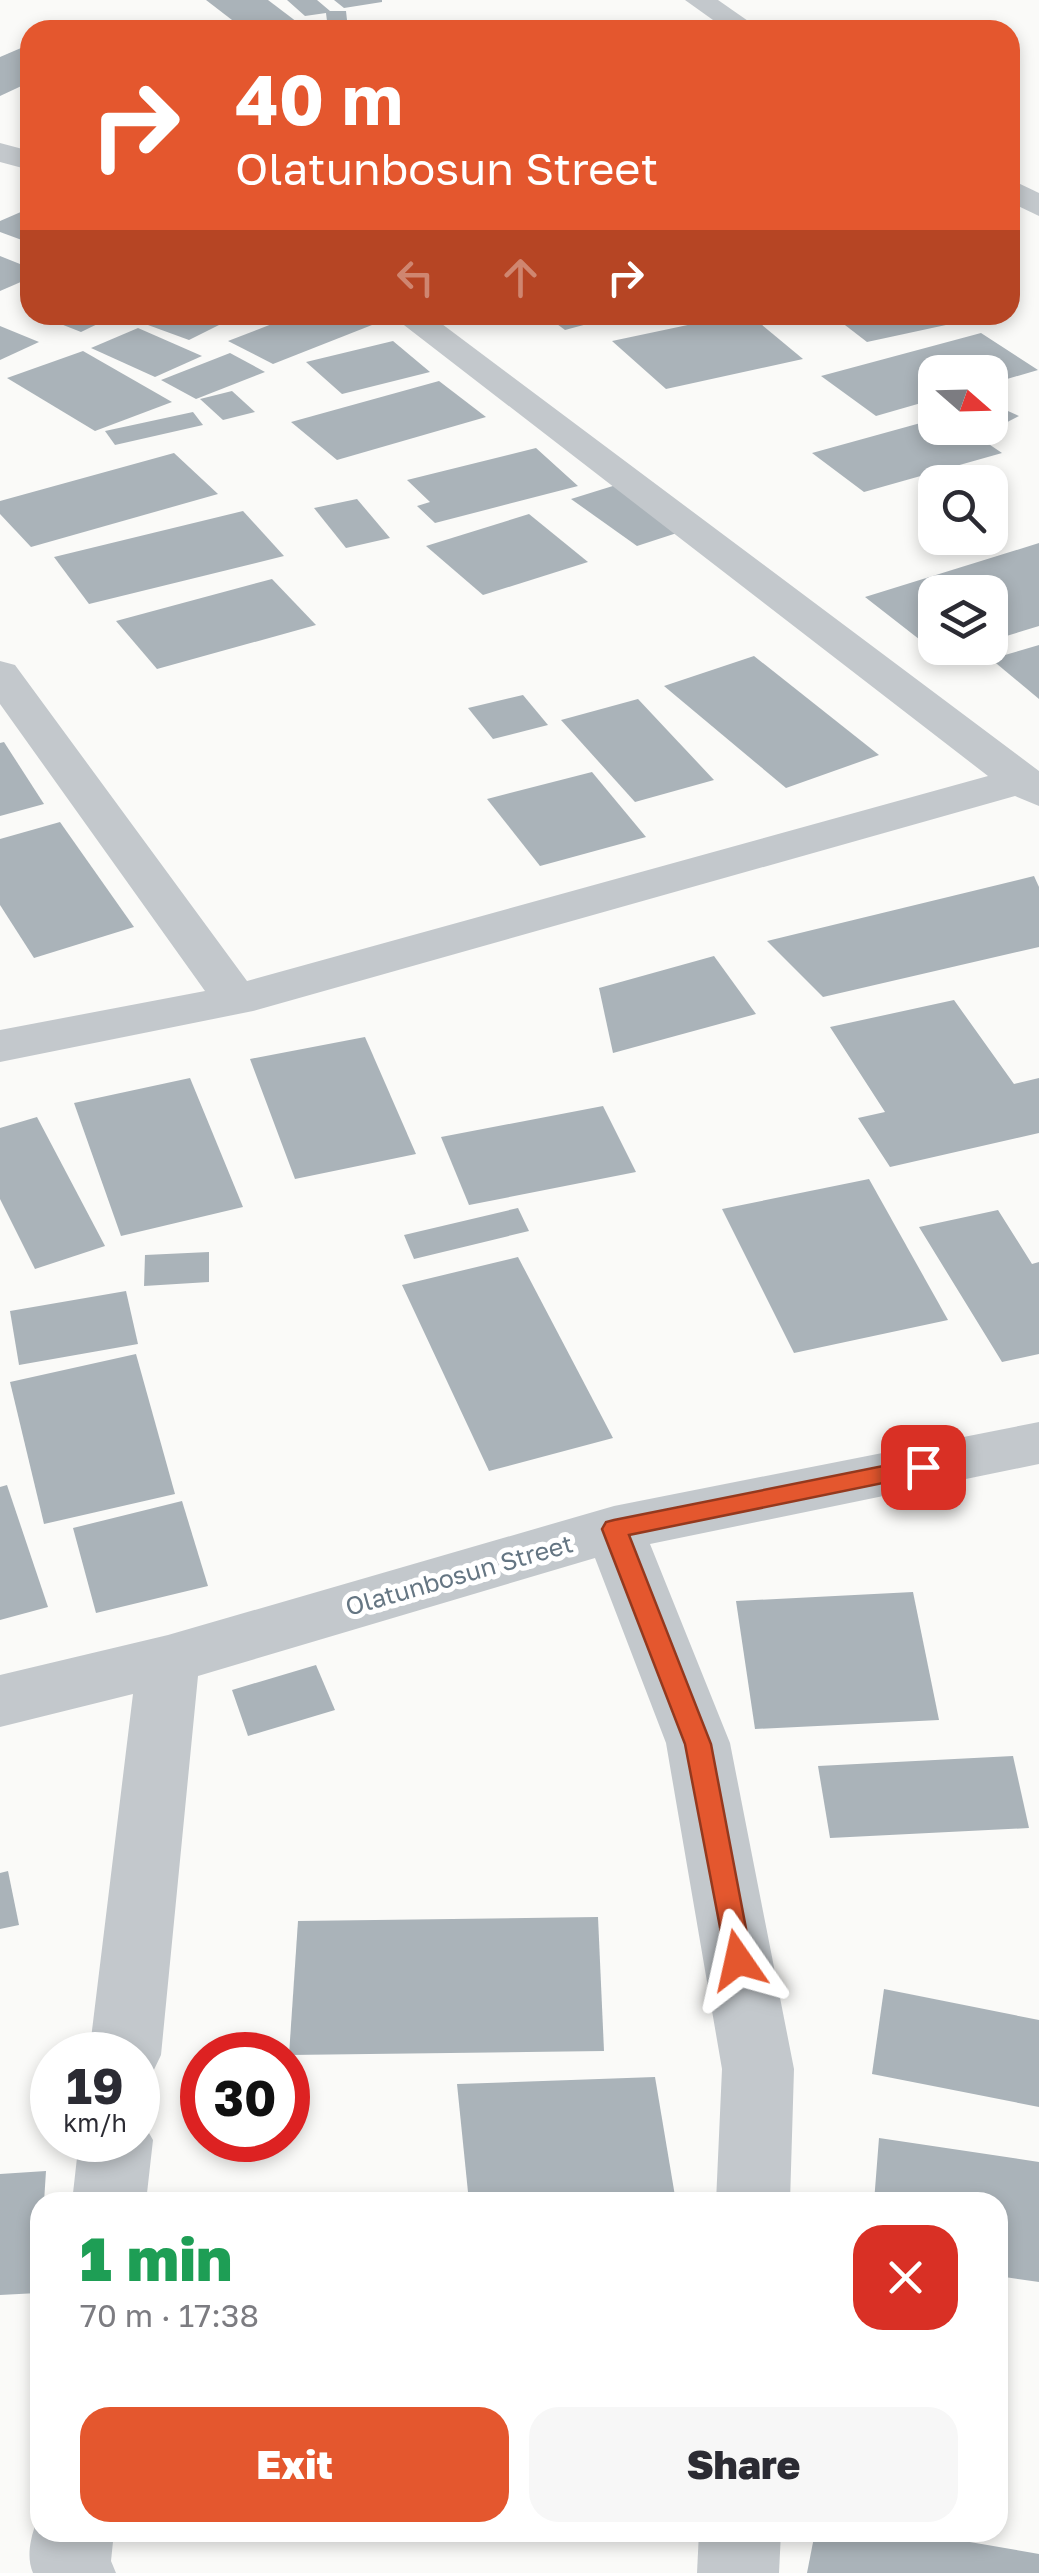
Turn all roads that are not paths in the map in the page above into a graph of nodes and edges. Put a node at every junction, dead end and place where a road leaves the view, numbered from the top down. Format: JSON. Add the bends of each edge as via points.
{"nodes":[{"id":1,"x":699,"y":0,"type":"edge"},
{"id":2,"x":732,"y":20,"type":"edge"},
{"id":3,"x":421,"y":325,"type":"edge"},
{"id":4,"x":0,"y":674,"type":"edge"},
{"id":5,"x":1031,"y":787,"type":"edge"},
{"id":6,"x":236,"y":1000,"type":"junction"},
{"id":7,"x":0,"y":1046,"type":"edge"},
{"id":8,"x":1039,"y":1443,"type":"edge"},
{"id":9,"x":614,"y":1529,"type":"junction"},
{"id":10,"x":168,"y":1660,"type":"junction"},
{"id":11,"x":0,"y":1701,"type":"edge"},
{"id":12,"x":128,"y":2032,"type":"edge"},
{"id":13,"x":114,"y":2162,"type":"edge"},
{"id":14,"x":110,"y":2192,"type":"edge"},
{"id":15,"x":753,"y":2192,"type":"edge"},
{"id":16,"x":72,"y":2542,"type":"edge"},
{"id":17,"x":740,"y":2542,"type":"edge"},
{"id":18,"x":75,"y":2573,"type":"edge"},
{"id":19,"x":738,"y":2573,"type":"edge"}],
"edges":[{"from":1,"to":2,"type":"street"},
{"from":3,"to":5,"type":"street"},
{"from":4,"to":6,"type":"street"},
{"from":5,"to":6,"type":"street"},
{"from":6,"to":7,"type":"street"},
{"from":8,"to":9,"type":"street","name":"Olatunbosun Street"},
{"from":9,"to":10,"type":"street","name":"Olatunbosun Street"},
{"from":9,"to":15,"type":"street","via":[[698,1744],[758,2069]]},
{"from":10,"to":11,"type":"street","name":"Olatunbosun Street"},
{"from":10,"to":12,"type":"street"},
{"from":13,"to":14,"type":"street"},
{"from":16,"to":18,"type":"street"},
{"from":17,"to":19,"type":"street"}]}
